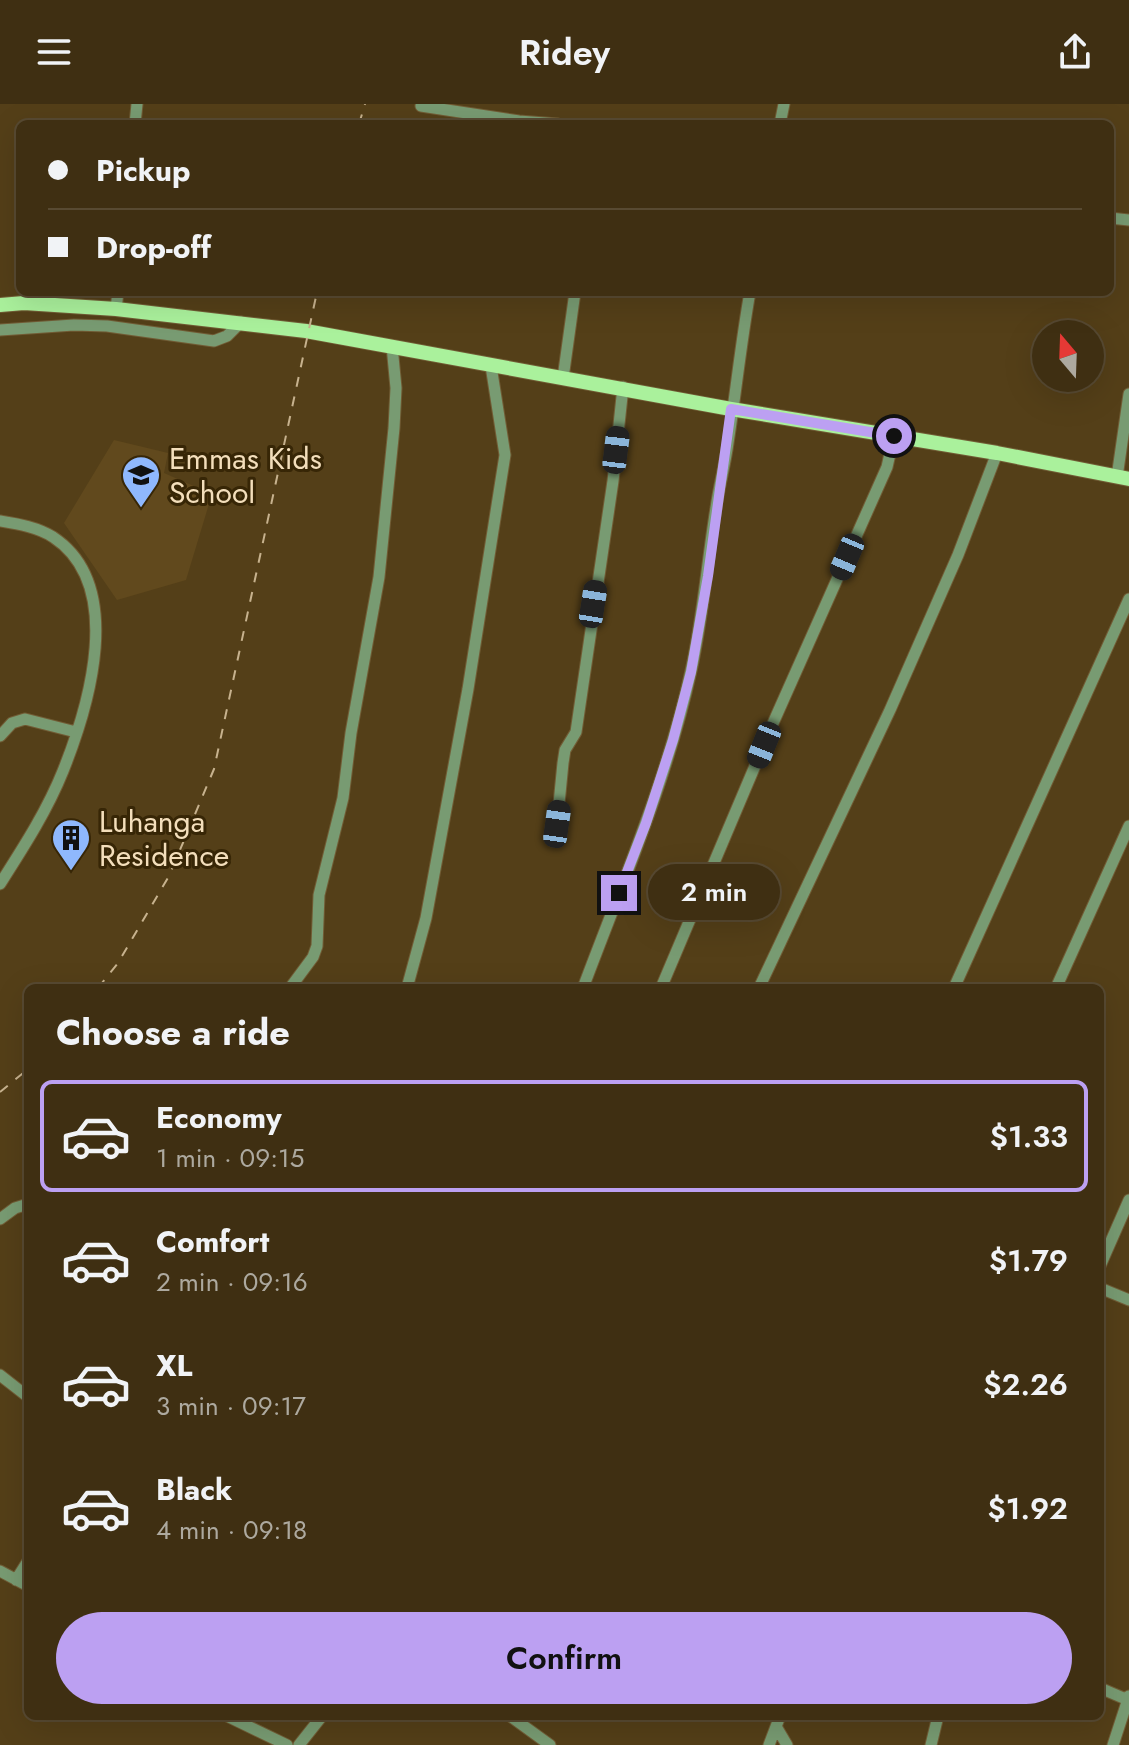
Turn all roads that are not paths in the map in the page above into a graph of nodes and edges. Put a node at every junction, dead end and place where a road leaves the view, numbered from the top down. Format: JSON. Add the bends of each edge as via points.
{"nodes":[{"id":1,"x":421,"y":106,"type":"dead end"},
{"id":2,"x":512,"y":120,"type":"edge"},
{"id":3,"x":118,"y":296,"type":"edge"},
{"id":4,"x":574,"y":296,"type":"edge"},
{"id":5,"x":749,"y":296,"type":"edge"},
{"id":6,"x":0,"y":305,"type":"edge"},
{"id":7,"x":116,"y":309,"type":"junction"},
{"id":8,"x":241,"y":322,"type":"junction"},
{"id":9,"x":0,"y":330,"type":"edge"},
{"id":10,"x":392,"y":346,"type":"junction"},
{"id":11,"x":491,"y":366,"type":"junction"},
{"id":12,"x":563,"y":378,"type":"junction"},
{"id":13,"x":623,"y":387,"type":"junction"},
{"id":14,"x":1129,"y":394,"type":"edge"},
{"id":15,"x":731,"y":409,"type":"junction"},
{"id":16,"x":894,"y":436,"type":"junction"},
{"id":17,"x":997,"y":453,"type":"junction"},
{"id":18,"x":1123,"y":478,"type":"edge"},
{"id":19,"x":0,"y":521,"type":"edge"},
{"id":20,"x":1129,"y":599,"type":"edge"},
{"id":21,"x":76,"y":732,"type":"junction"},
{"id":22,"x":0,"y":736,"type":"edge"},
{"id":23,"x":557,"y":824,"type":"dead end"},
{"id":24,"x":1129,"y":826,"type":"edge"},
{"id":25,"x":0,"y":884,"type":"edge"},
{"id":26,"x":293,"y":984,"type":"edge"},
{"id":27,"x":408,"y":984,"type":"edge"},
{"id":28,"x":585,"y":984,"type":"edge"},
{"id":29,"x":667,"y":984,"type":"edge"},
{"id":30,"x":761,"y":984,"type":"edge"},
{"id":31,"x":956,"y":984,"type":"edge"},
{"id":32,"x":1058,"y":984,"type":"edge"},
{"id":33,"x":1129,"y":1200,"type":"edge"},
{"id":34,"x":24,"y":1205,"type":"edge"},
{"id":35,"x":0,"y":1219,"type":"edge"},
{"id":36,"x":1104,"y":1257,"type":"edge"},
{"id":37,"x":1104,"y":1290,"type":"edge"},
{"id":38,"x":1129,"y":1300,"type":"edge"},
{"id":39,"x":0,"y":1375,"type":"edge"},
{"id":40,"x":24,"y":1394,"type":"edge"},
{"id":41,"x":24,"y":1567,"type":"edge"},
{"id":42,"x":0,"y":1571,"type":"edge"},
{"id":43,"x":16,"y":1580,"type":"junction"},
{"id":44,"x":24,"y":1584,"type":"edge"},
{"id":45,"x":1104,"y":1689,"type":"edge"},
{"id":46,"x":1128,"y":1698,"type":"edge"},
{"id":47,"x":235,"y":1720,"type":"edge"},
{"id":48,"x":319,"y":1720,"type":"edge"},
{"id":49,"x":516,"y":1720,"type":"edge"},
{"id":50,"x":937,"y":1720,"type":"edge"},
{"id":51,"x":778,"y":1722,"type":"edge"},
{"id":52,"x":287,"y":1745,"type":"edge"},
{"id":53,"x":299,"y":1745,"type":"edge"},
{"id":54,"x":550,"y":1745,"type":"edge"},
{"id":55,"x":769,"y":1745,"type":"edge"},
{"id":56,"x":787,"y":1745,"type":"edge"},
{"id":57,"x":931,"y":1745,"type":"edge"},
{"id":58,"x":1113,"y":1745,"type":"edge"}],
"edges":[{"from":1,"to":2,"type":"street"},
{"from":3,"to":7,"type":"street"},
{"from":4,"to":12,"type":"street"},
{"from":5,"to":15,"type":"street"},
{"from":6,"to":7,"type":"main road"},
{"from":7,"to":8,"type":"main road"},
{"from":8,"to":9,"type":"street","via":[[214,341],[74,325]]},
{"from":8,"to":10,"type":"main road"},
{"from":10,"to":11,"type":"main road"},
{"from":10,"to":26,"type":"street","via":[[394,428],[379,577],[343,798],[319,895],[317,946]]},
{"from":11,"to":12,"type":"main road"},
{"from":11,"to":27,"type":"street","via":[[505,455],[426,918]]},
{"from":12,"to":13,"type":"main road"},
{"from":13,"to":15,"type":"main road"},
{"from":13,"to":23,"type":"street","via":[[576,732],[565,750]]},
{"from":14,"to":18,"type":"street"},
{"from":15,"to":16,"type":"main road"},
{"from":15,"to":28,"type":"street","via":[[691,672],[646,823]]},
{"from":16,"to":17,"type":"main road"},
{"from":16,"to":29,"type":"street","via":[[887,467],[774,721]]},
{"from":17,"to":18,"type":"main road"},
{"from":17,"to":30,"type":"street","via":[[890,710]]},
{"from":19,"to":21,"type":"street","via":[[52,537],[85,576],[96,613],[96,649]]},
{"from":20,"to":31,"type":"street"},
{"from":21,"to":22,"type":"street","via":[[25,719],[12,723]]},
{"from":21,"to":25,"type":"street","via":[[43,812]]},
{"from":24,"to":32,"type":"street"},
{"from":33,"to":36,"type":"street"},
{"from":34,"to":35,"type":"street"},
{"from":37,"to":38,"type":"street"},
{"from":39,"to":40,"type":"street"},
{"from":41,"to":43,"type":"street"},
{"from":42,"to":43,"type":"street"},
{"from":43,"to":44,"type":"street"},
{"from":45,"to":46,"type":"street"},
{"from":46,"to":58,"type":"street"},
{"from":47,"to":52,"type":"street"},
{"from":48,"to":53,"type":"street"},
{"from":49,"to":54,"type":"street"},
{"from":50,"to":57,"type":"street"},
{"from":51,"to":55,"type":"street"},
{"from":51,"to":56,"type":"street"}]}
